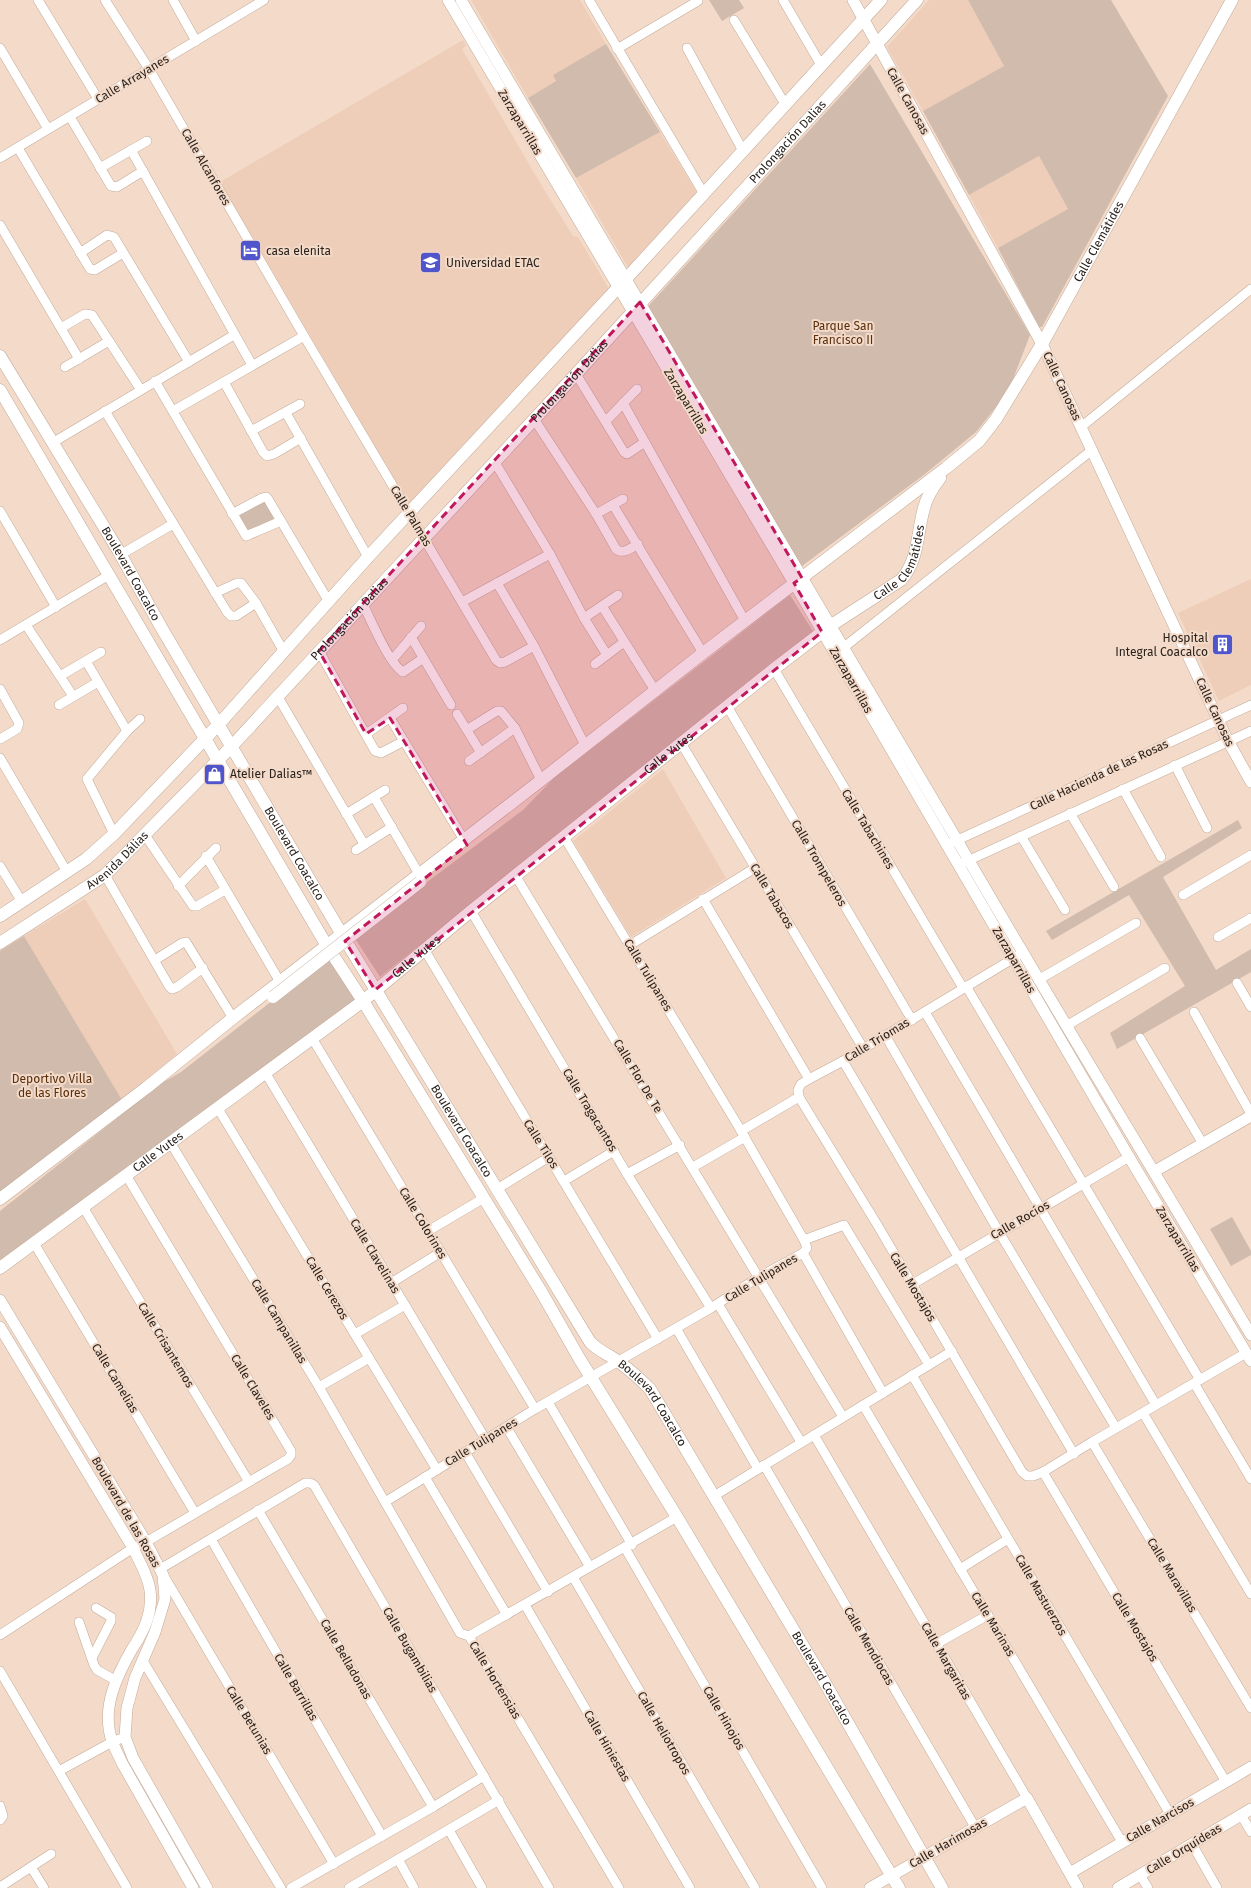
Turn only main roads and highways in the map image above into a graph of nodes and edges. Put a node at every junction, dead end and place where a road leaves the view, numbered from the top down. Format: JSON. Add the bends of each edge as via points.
{"nodes":[{"id":1,"x":881,"y":0,"type":"edge"},
{"id":2,"x":917,"y":0,"type":"edge"},
{"id":3,"x":1232,"y":0,"type":"edge"},
{"id":4,"x":0,"y":356,"type":"edge"},
{"id":5,"x":0,"y":390,"type":"edge"},
{"id":6,"x":946,"y":468,"type":"junction"},
{"id":7,"x":826,"y":629,"type":"joint"},
{"id":8,"x":219,"y":724,"type":"junction"},
{"id":9,"x":204,"y":739,"type":"junction"},
{"id":10,"x":232,"y":746,"type":"junction"},
{"id":11,"x":218,"y":758,"type":"junction"},
{"id":12,"x":538,"y":783,"type":"junction"},
{"id":13,"x":419,"y":878,"type":"junction"},
{"id":14,"x":0,"y":916,"type":"edge"},
{"id":15,"x":341,"y":934,"type":"junction"},
{"id":16,"x":0,"y":942,"type":"edge"},
{"id":17,"x":327,"y":946,"type":"junction"},
{"id":18,"x":375,"y":990,"type":"junction"},
{"id":19,"x":363,"y":1000,"type":"junction"},
{"id":20,"x":146,"y":1088,"type":"junction"},
{"id":21,"x":0,"y":1199,"type":"edge"},
{"id":22,"x":0,"y":1268,"type":"edge"},
{"id":23,"x":899,"y":1888,"type":"edge"},
{"id":24,"x":942,"y":1888,"type":"edge"}],
"edges":[{"from":1,"to":8,"type":"main road","name":"Prolongación Dalias","via":[[368,557]]},
{"from":2,"to":10,"type":"main road","name":"Prolongación Dalias"},
{"from":3,"to":6,"type":"main road","name":"Calle Clemátides","via":[[1042,344],[996,419],[979,441]]},
{"from":4,"to":8,"type":"main road","name":"Boulevard Coacalco"},
{"from":5,"to":9,"type":"main road","name":"Boulevard Coacalco"},
{"from":6,"to":7,"type":"main road","name":"Calle Clemátides","via":[[929,493],[913,562],[908,572],[901,580]]},
{"from":6,"to":12,"type":"main road","name":"Calle Clemátides","via":[[703,653]]},
{"from":7,"to":18,"type":"main road","name":"Calle Yutes","via":[[515,875]]},
{"from":8,"to":9,"type":"main road","name":"Prolongación Dalias"},
{"from":8,"to":10,"type":"main road","name":"Boulevard Coacalco"},
{"from":9,"to":11,"type":"main road","name":"Boulevard Coacalco"},
{"from":9,"to":14,"type":"main road","name":"Avenida Dálias","via":[[114,834],[86,859]]},
{"from":10,"to":11,"type":"main road","name":"Prolongación Dalias"},
{"from":10,"to":15,"type":"main road","name":"Boulevard Coacalco"},
{"from":11,"to":16,"type":"main road","name":"Avenida Dálias","via":[[105,875]]},
{"from":11,"to":17,"type":"main road","name":"Boulevard Coacalco"},
{"from":12,"to":13,"type":"main road"},
{"from":12,"to":13,"type":"main road","via":[[493,825]]},
{"from":13,"to":15,"type":"main road"},
{"from":13,"to":20,"type":"main road","bridge":true,"via":[[186,1065]]},
{"from":15,"to":17,"type":"main road"},
{"from":15,"to":18,"type":"main road","name":"Boulevard Coacalco"},
{"from":17,"to":19,"type":"main road","name":"Boulevard Coacalco"},
{"from":17,"to":20,"type":"main road"},
{"from":18,"to":19,"type":"main road","name":"Calle Yutes"},
{"from":18,"to":24,"type":"main road","name":"Boulevard Coacalco","via":[[590,1342],[637,1376],[650,1389],[821,1676]]},
{"from":19,"to":22,"type":"main road","name":"Calle Yutes"},
{"from":19,"to":23,"type":"main road","name":"Boulevard Coacalco"},
{"from":20,"to":21,"type":"main road"}]}
